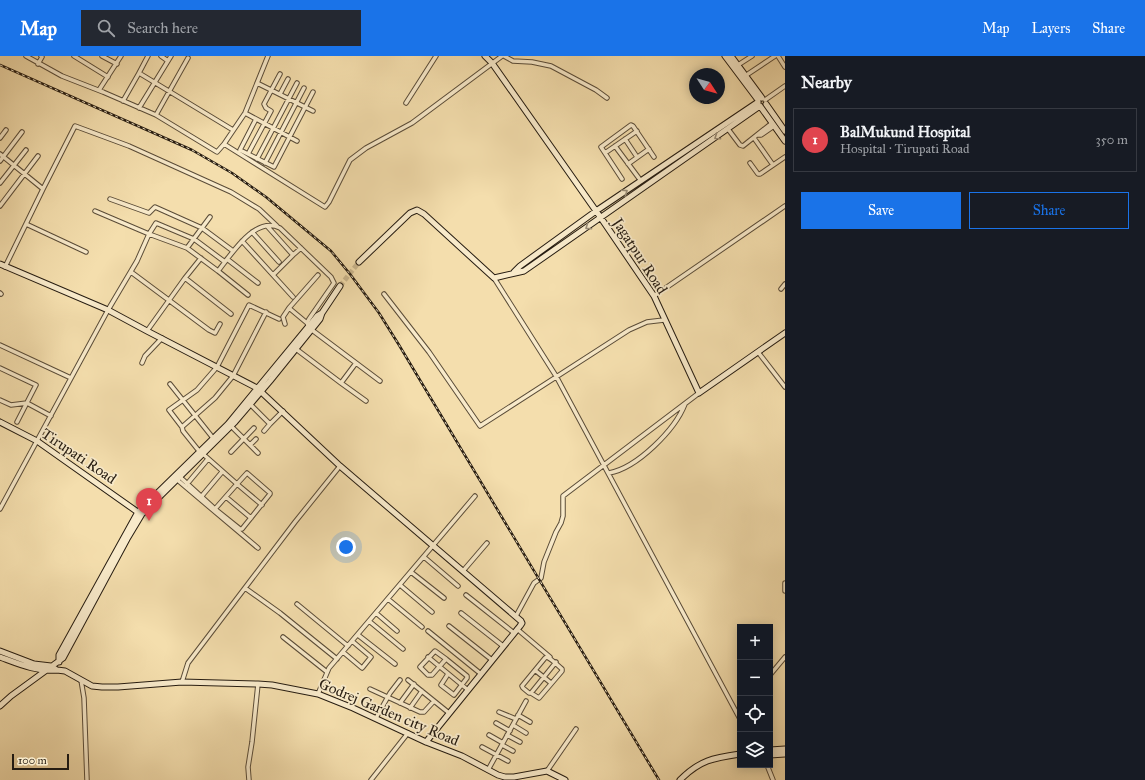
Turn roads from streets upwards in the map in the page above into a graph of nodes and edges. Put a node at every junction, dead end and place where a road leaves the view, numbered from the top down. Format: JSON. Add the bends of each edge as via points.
{"nodes":[{"id":1,"x":26,"y":56,"type":"edge"},
{"id":2,"x":41,"y":56,"type":"edge"},
{"id":3,"x":74,"y":56,"type":"edge"},
{"id":4,"x":102,"y":56,"type":"edge"},
{"id":5,"x":122,"y":56,"type":"edge"},
{"id":6,"x":148,"y":56,"type":"edge"},
{"id":7,"x":161,"y":56,"type":"edge"},
{"id":8,"x":170,"y":56,"type":"edge"},
{"id":9,"x":268,"y":56,"type":"edge"},
{"id":10,"x":436,"y":56,"type":"edge"},
{"id":11,"x":485,"y":56,"type":"edge"},
{"id":12,"x":503,"y":56,"type":"edge"},
{"id":13,"x":725,"y":56,"type":"edge"},
{"id":14,"x":731,"y":56,"type":"edge"},
{"id":15,"x":752,"y":56,"type":"edge"},
{"id":16,"x":777,"y":56,"type":"edge"},
{"id":17,"x":188,"y":58,"type":"dead end"},
{"id":18,"x":168,"y":60,"type":"junction"},
{"id":19,"x":492,"y":63,"type":"junction"},
{"id":20,"x":38,"y":64,"type":"junction"},
{"id":21,"x":117,"y":64,"type":"junction"},
{"id":22,"x":738,"y":65,"type":"junction"},
{"id":23,"x":785,"y":67,"type":"edge"},
{"id":24,"x":139,"y":72,"type":"junction"},
{"id":25,"x":280,"y":74,"type":"dead end"},
{"id":26,"x":745,"y":76,"type":"junction"},
{"id":27,"x":108,"y":77,"type":"junction"},
{"id":28,"x":288,"y":79,"type":"dead end"},
{"id":29,"x":155,"y":82,"type":"junction"},
{"id":30,"x":257,"y":82,"type":"junction"},
{"id":31,"x":297,"y":83,"type":"dead end"},
{"id":32,"x":785,"y":86,"type":"edge"},
{"id":33,"x":304,"y":88,"type":"dead end"},
{"id":34,"x":99,"y":90,"type":"junction"},
{"id":35,"x":272,"y":90,"type":"junction"},
{"id":36,"x":170,"y":91,"type":"junction"},
{"id":37,"x":313,"y":92,"type":"dead end"},
{"id":38,"x":280,"y":94,"type":"junction"},
{"id":39,"x":607,"y":98,"type":"dead end"},
{"id":40,"x":289,"y":99,"type":"junction"},
{"id":41,"x":123,"y":101,"type":"junction"},
{"id":42,"x":406,"y":102,"type":"dead end"},
{"id":43,"x":762,"y":102,"type":"junction"},
{"id":44,"x":296,"y":103,"type":"junction"},
{"id":45,"x":305,"y":107,"type":"junction"},
{"id":46,"x":139,"y":108,"type":"junction"},
{"id":47,"x":313,"y":111,"type":"dead end"},
{"id":48,"x":245,"y":113,"type":"junction"},
{"id":49,"x":156,"y":115,"type":"junction"},
{"id":50,"x":256,"y":119,"type":"junction"},
{"id":51,"x":264,"y":124,"type":"junction"},
{"id":52,"x":773,"y":124,"type":"junction"},
{"id":53,"x":273,"y":128,"type":"junction"},
{"id":54,"x":728,"y":129,"type":"junction"},
{"id":55,"x":6,"y":130,"type":"dead end"},
{"id":56,"x":233,"y":130,"type":"junction"},
{"id":57,"x":637,"y":131,"type":"junction"},
{"id":58,"x":785,"y":131,"type":"edge"},
{"id":59,"x":22,"y":132,"type":"dead end"},
{"id":60,"x":281,"y":133,"type":"junction"},
{"id":61,"x":289,"y":137,"type":"junction"},
{"id":62,"x":0,"y":138,"type":"edge"},
{"id":63,"x":754,"y":138,"type":"junction"},
{"id":64,"x":625,"y":139,"type":"junction"},
{"id":65,"x":297,"y":141,"type":"dead end"},
{"id":66,"x":785,"y":141,"type":"edge"},
{"id":67,"x":224,"y":144,"type":"junction"},
{"id":68,"x":615,"y":146,"type":"junction"},
{"id":69,"x":649,"y":149,"type":"junction"},
{"id":70,"x":26,"y":150,"type":"dead end"},
{"id":71,"x":605,"y":153,"type":"junction"},
{"id":72,"x":248,"y":154,"type":"junction"},
{"id":73,"x":2,"y":156,"type":"edge"},
{"id":74,"x":38,"y":156,"type":"dead end"},
{"id":75,"x":637,"y":157,"type":"junction"},
{"id":76,"x":654,"y":157,"type":"dead end"},
{"id":77,"x":785,"y":157,"type":"edge"},
{"id":78,"x":257,"y":159,"type":"junction"},
{"id":79,"x":0,"y":161,"type":"edge"},
{"id":80,"x":265,"y":163,"type":"junction"},
{"id":81,"x":750,"y":163,"type":"dead end"},
{"id":82,"x":628,"y":164,"type":"junction"},
{"id":83,"x":14,"y":165,"type":"junction"},
{"id":84,"x":773,"y":165,"type":"junction"},
{"id":85,"x":25,"y":174,"type":"junction"},
{"id":86,"x":622,"y":179,"type":"dead end"},
{"id":87,"x":640,"y":181,"type":"junction"},
{"id":88,"x":0,"y":184,"type":"edge"},
{"id":89,"x":43,"y":188,"type":"junction"},
{"id":90,"x":110,"y":199,"type":"dead end"},
{"id":91,"x":0,"y":206,"type":"edge"},
{"id":92,"x":785,"y":206,"type":"edge"},
{"id":93,"x":95,"y":211,"type":"dead end"},
{"id":94,"x":596,"y":211,"type":"junction"},
{"id":95,"x":210,"y":217,"type":"dead end"},
{"id":96,"x":601,"y":218,"type":"junction"},
{"id":97,"x":26,"y":224,"type":"junction"},
{"id":98,"x":267,"y":226,"type":"junction"},
{"id":99,"x":277,"y":226,"type":"junction"},
{"id":100,"x":202,"y":228,"type":"junction"},
{"id":101,"x":252,"y":232,"type":"junction"},
{"id":102,"x":149,"y":234,"type":"junction"},
{"id":103,"x":194,"y":239,"type":"junction"},
{"id":104,"x":242,"y":241,"type":"junction"},
{"id":105,"x":546,"y":247,"type":"junction"},
{"id":106,"x":187,"y":248,"type":"junction"},
{"id":107,"x":301,"y":248,"type":"junction"},
{"id":108,"x":233,"y":251,"type":"junction"},
{"id":109,"x":86,"y":252,"type":"dead end"},
{"id":110,"x":550,"y":253,"type":"junction"},
{"id":111,"x":293,"y":255,"type":"junction"},
{"id":112,"x":201,"y":258,"type":"junction"},
{"id":113,"x":226,"y":260,"type":"junction"},
{"id":114,"x":279,"y":262,"type":"dead end"},
{"id":115,"x":359,"y":262,"type":"tunnel mouth"},
{"id":116,"x":2,"y":266,"type":"edge"},
{"id":117,"x":218,"y":271,"type":"junction"},
{"id":118,"x":131,"y":272,"type":"junction"},
{"id":119,"x":514,"y":272,"type":"junction"},
{"id":120,"x":273,"y":275,"type":"junction"},
{"id":121,"x":318,"y":275,"type":"dead end"},
{"id":122,"x":185,"y":278,"type":"junction"},
{"id":123,"x":494,"y":278,"type":"junction"},
{"id":124,"x":258,"y":283,"type":"dead end"},
{"id":125,"x":785,"y":284,"type":"edge"},
{"id":126,"x":340,"y":286,"type":"tunnel mouth"},
{"id":127,"x":781,"y":289,"type":"dead end"},
{"id":128,"x":384,"y":294,"type":"dead end"},
{"id":129,"x":248,"y":295,"type":"dead end"},
{"id":130,"x":654,"y":296,"type":"junction"},
{"id":131,"x":294,"y":297,"type":"dead end"},
{"id":132,"x":169,"y":301,"type":"junction"},
{"id":133,"x":289,"y":308,"type":"junction"},
{"id":134,"x":108,"y":310,"type":"junction"},
{"id":135,"x":266,"y":312,"type":"junction"},
{"id":136,"x":231,"y":314,"type":"dead end"},
{"id":137,"x":280,"y":319,"type":"dead end"},
{"id":138,"x":664,"y":320,"type":"junction"},
{"id":139,"x":220,"y":324,"type":"dead end"},
{"id":140,"x":285,"y":324,"type":"dead end"},
{"id":141,"x":309,"y":327,"type":"junction"},
{"id":142,"x":147,"y":331,"type":"junction"},
{"id":143,"x":785,"y":333,"type":"edge"},
{"id":144,"x":162,"y":338,"type":"junction"},
{"id":145,"x":0,"y":345,"type":"edge"},
{"id":146,"x":296,"y":349,"type":"junction"},
{"id":147,"x":758,"y":352,"type":"junction"},
{"id":148,"x":142,"y":363,"type":"dead end"},
{"id":149,"x":356,"y":363,"type":"junction"},
{"id":150,"x":217,"y":367,"type":"junction"},
{"id":151,"x":0,"y":368,"type":"edge"},
{"id":152,"x":233,"y":376,"type":"junction"},
{"id":153,"x":556,"y":376,"type":"junction"},
{"id":154,"x":71,"y":378,"type":"junction"},
{"id":155,"x":380,"y":381,"type":"dead end"},
{"id":156,"x":341,"y":383,"type":"junction"},
{"id":157,"x":170,"y":384,"type":"dead end"},
{"id":158,"x":785,"y":387,"type":"edge"},
{"id":159,"x":260,"y":389,"type":"junction"},
{"id":160,"x":698,"y":393,"type":"junction"},
{"id":161,"x":0,"y":400,"type":"edge"},
{"id":162,"x":183,"y":400,"type":"junction"},
{"id":163,"x":366,"y":401,"type":"dead end"},
{"id":164,"x":27,"y":403,"type":"junction"},
{"id":165,"x":686,"y":403,"type":"junction"},
{"id":166,"x":250,"y":404,"type":"junction"},
{"id":167,"x":283,"y":411,"type":"junction"},
{"id":168,"x":51,"y":416,"type":"junction"},
{"id":169,"x":196,"y":416,"type":"junction"},
{"id":170,"x":0,"y":422,"type":"edge"},
{"id":171,"x":17,"y":422,"type":"dead end"},
{"id":172,"x":270,"y":424,"type":"junction"},
{"id":173,"x":231,"y":426,"type":"junction"},
{"id":174,"x":182,"y":427,"type":"junction"},
{"id":175,"x":254,"y":428,"type":"dead end"},
{"id":176,"x":264,"y":431,"type":"dead end"},
{"id":177,"x":213,"y":438,"type":"junction"},
{"id":178,"x":258,"y":438,"type":"dead end"},
{"id":179,"x":244,"y":439,"type":"junction"},
{"id":180,"x":37,"y":441,"type":"junction"},
{"id":181,"x":250,"y":445,"type":"junction"},
{"id":182,"x":201,"y":452,"type":"junction"},
{"id":183,"x":231,"y":452,"type":"dead end"},
{"id":184,"x":258,"y":453,"type":"dead end"},
{"id":185,"x":208,"y":459,"type":"junction"},
{"id":186,"x":605,"y":464,"type":"junction"},
{"id":187,"x":340,"y":466,"type":"junction"},
{"id":188,"x":222,"y":472,"type":"junction"},
{"id":189,"x":609,"y":473,"type":"junction"},
{"id":190,"x":176,"y":478,"type":"junction"},
{"id":191,"x":187,"y":484,"type":"junction"},
{"id":192,"x":237,"y":484,"type":"junction"},
{"id":193,"x":226,"y":496,"type":"junction"},
{"id":194,"x":475,"y":496,"type":"dead end"},
{"id":195,"x":201,"y":497,"type":"junction"},
{"id":196,"x":262,"y":505,"type":"junction"},
{"id":197,"x":0,"y":509,"type":"edge"},
{"id":198,"x":215,"y":509,"type":"junction"},
{"id":199,"x":140,"y":513,"type":"junction"},
{"id":200,"x":251,"y":518,"type":"junction"},
{"id":201,"x":487,"y":543,"type":"dead end"},
{"id":202,"x":433,"y":546,"type":"junction"},
{"id":203,"x":258,"y":548,"type":"dead end"},
{"id":204,"x":424,"y":557,"type":"junction"},
{"id":205,"x":463,"y":571,"type":"junction"},
{"id":206,"x":411,"y":572,"type":"junction"},
{"id":207,"x":785,"y":583,"type":"edge"},
{"id":208,"x":400,"y":586,"type":"junction"},
{"id":209,"x":458,"y":586,"type":"dead end"},
{"id":210,"x":245,"y":588,"type":"junction"},
{"id":211,"x":785,"y":591,"type":"edge"},
{"id":212,"x":466,"y":595,"type":"dead end"},
{"id":213,"x":444,"y":598,"type":"dead end"},
{"id":214,"x":388,"y":599,"type":"junction"},
{"id":215,"x":297,"y":604,"type":"dead end"},
{"id":216,"x":432,"y":612,"type":"dead end"},
{"id":217,"x":376,"y":613,"type":"junction"},
{"id":218,"x":461,"y":613,"type":"dead end"},
{"id":219,"x":516,"y":616,"type":"junction"},
{"id":220,"x":369,"y":621,"type":"junction"},
{"id":221,"x":449,"y":626,"type":"dead end"},
{"id":222,"x":422,"y":627,"type":"dead end"},
{"id":223,"x":397,"y":631,"type":"dead end"},
{"id":224,"x":428,"y":631,"type":"dead end"},
{"id":225,"x":516,"y":631,"type":"junction"},
{"id":226,"x":358,"y":634,"type":"junction"},
{"id":227,"x":283,"y":637,"type":"dead end"},
{"id":228,"x":352,"y":641,"type":"junction"},
{"id":229,"x":348,"y":646,"type":"junction"},
{"id":230,"x":503,"y":646,"type":"junction"},
{"id":231,"x":403,"y":649,"type":"dead end"},
{"id":232,"x":0,"y":651,"type":"edge"},
{"id":233,"x":343,"y":652,"type":"junction"},
{"id":234,"x":0,"y":657,"type":"edge"},
{"id":235,"x":428,"y":657,"type":"junction"},
{"id":236,"x":785,"y":657,"type":"edge"},
{"id":237,"x":337,"y":659,"type":"junction"},
{"id":238,"x":446,"y":659,"type":"junction"},
{"id":239,"x":492,"y":660,"type":"junction"},
{"id":240,"x":556,"y":663,"type":"junction"},
{"id":241,"x":395,"y":664,"type":"dead end"},
{"id":242,"x":51,"y":666,"type":"junction"},
{"id":243,"x":440,"y":667,"type":"junction"},
{"id":244,"x":564,"y":668,"type":"dead end"},
{"id":245,"x":57,"y":670,"type":"junction"},
{"id":246,"x":46,"y":671,"type":"junction"},
{"id":247,"x":536,"y":671,"type":"junction"},
{"id":248,"x":773,"y":671,"type":"edge"},
{"id":249,"x":327,"y":672,"type":"junction"},
{"id":250,"x":448,"y":674,"type":"junction"},
{"id":251,"x":480,"y":674,"type":"junction"},
{"id":252,"x":544,"y":678,"type":"junction"},
{"id":253,"x":81,"y":680,"type":"junction"},
{"id":254,"x":400,"y":680,"type":"dead end"},
{"id":255,"x":408,"y":680,"type":"dead end"},
{"id":256,"x":182,"y":682,"type":"junction"},
{"id":257,"x":258,"y":684,"type":"junction"},
{"id":258,"x":414,"y":684,"type":"junction"},
{"id":259,"x":551,"y":684,"type":"junction"},
{"id":260,"x":462,"y":686,"type":"junction"},
{"id":261,"x":370,"y":689,"type":"dead end"},
{"id":262,"x":468,"y":690,"type":"junction"},
{"id":263,"x":422,"y":691,"type":"junction"},
{"id":264,"x":531,"y":693,"type":"junction"},
{"id":265,"x":318,"y":694,"type":"junction"},
{"id":266,"x":388,"y":697,"type":"junction"},
{"id":267,"x":434,"y":701,"type":"junction"},
{"id":268,"x":526,"y":702,"type":"dead end"},
{"id":269,"x":400,"y":703,"type":"junction"},
{"id":270,"x":0,"y":706,"type":"edge"},
{"id":271,"x":410,"y":708,"type":"junction"},
{"id":272,"x":736,"y":710,"type":"edge"},
{"id":273,"x":500,"y":712,"type":"dead end"},
{"id":274,"x":449,"y":713,"type":"junction"},
{"id":275,"x":517,"y":717,"type":"junction"},
{"id":276,"x":376,"y":718,"type":"junction"},
{"id":277,"x":530,"y":722,"type":"dead end"},
{"id":278,"x":496,"y":723,"type":"dead end"},
{"id":279,"x":513,"y":725,"type":"junction"},
{"id":280,"x":576,"y":730,"type":"dead end"},
{"id":281,"x":510,"y":731,"type":"junction"},
{"id":282,"x":408,"y":733,"type":"junction"},
{"id":283,"x":526,"y":733,"type":"dead end"},
{"id":284,"x":489,"y":735,"type":"dead end"},
{"id":285,"x":507,"y":735,"type":"junction"},
{"id":286,"x":426,"y":742,"type":"junction"},
{"id":287,"x":520,"y":742,"type":"dead end"},
{"id":288,"x":502,"y":744,"type":"junction"},
{"id":289,"x":482,"y":747,"type":"dead end"},
{"id":290,"x":785,"y":749,"type":"edge"},
{"id":291,"x":773,"y":750,"type":"edge"},
{"id":292,"x":513,"y":751,"type":"dead end"},
{"id":293,"x":785,"y":754,"type":"edge"},
{"id":294,"x":496,"y":755,"type":"junction"},
{"id":295,"x":773,"y":755,"type":"edge"},
{"id":296,"x":737,"y":756,"type":"edge"},
{"id":297,"x":508,"y":761,"type":"dead end"},
{"id":298,"x":768,"y":768,"type":"edge"},
{"id":299,"x":488,"y":770,"type":"junction"},
{"id":300,"x":547,"y":771,"type":"junction"},
{"id":301,"x":518,"y":778,"type":"edge"},
{"id":302,"x":87,"y":780,"type":"edge"},
{"id":303,"x":249,"y":780,"type":"edge"},
{"id":304,"x":371,"y":780,"type":"edge"},
{"id":305,"x":565,"y":780,"type":"edge"},
{"id":306,"x":681,"y":780,"type":"edge"},
{"id":307,"x":773,"y":780,"type":"edge"}],
"edges":[{"from":1,"to":20,"type":"street"},
{"from":2,"to":20,"type":"street"},
{"from":3,"to":27,"type":"street"},
{"from":4,"to":21,"type":"street"},
{"from":5,"to":21,"type":"street"},
{"from":6,"to":24,"type":"street"},
{"from":7,"to":18,"type":"street"},
{"from":8,"to":18,"type":"street"},
{"from":9,"to":30,"type":"street"},
{"from":10,"to":42,"type":"street"},
{"from":11,"to":19,"type":"street","name":"Jagatpur Road"},
{"from":12,"to":19,"type":"street"},
{"from":12,"to":39,"type":"street","via":[[513,61],[551,66]]},
{"from":13,"to":43,"type":"street"},
{"from":14,"to":22,"type":"street"},
{"from":15,"to":22,"type":"street"},
{"from":16,"to":23,"type":"street"},
{"from":16,"to":26,"type":"street"},
{"from":17,"to":36,"type":"street"},
{"from":18,"to":29,"type":"street"},
{"from":19,"to":67,"type":"street","via":[[412,123],[366,148],[350,160],[324,207]]},
{"from":19,"to":94,"type":"street","name":"Jagatpur Road"},
{"from":20,"to":34,"type":"street"},
{"from":21,"to":27,"type":"street"},
{"from":22,"to":26,"type":"street"},
{"from":24,"to":29,"type":"street"},
{"from":24,"to":41,"type":"street"},
{"from":25,"to":35,"type":"street"},
{"from":26,"to":43,"type":"street"},
{"from":27,"to":34,"type":"street"},
{"from":28,"to":38,"type":"street"},
{"from":29,"to":36,"type":"street"},
{"from":29,"to":46,"type":"street"},
{"from":30,"to":35,"type":"street"},
{"from":30,"to":48,"type":"street"},
{"from":31,"to":40,"type":"street"},
{"from":32,"to":43,"type":"street"},
{"from":33,"to":44,"type":"street"},
{"from":34,"to":41,"type":"street"},
{"from":35,"to":38,"type":"street"},
{"from":35,"to":51,"type":"street","via":[[264,104],[271,111]]},
{"from":36,"to":49,"type":"street"},
{"from":36,"to":56,"type":"street"},
{"from":37,"to":45,"type":"street"},
{"from":38,"to":40,"type":"street"},
{"from":40,"to":44,"type":"street"},
{"from":40,"to":53,"type":"street"},
{"from":41,"to":46,"type":"street"},
{"from":43,"to":52,"type":"street"},
{"from":43,"to":54,"type":"street"},
{"from":43,"to":58,"type":"street"},
{"from":43,"to":87,"type":"street"},
{"from":44,"to":45,"type":"street"},
{"from":44,"to":60,"type":"street"},
{"from":45,"to":47,"type":"street"},
{"from":45,"to":61,"type":"street"},
{"from":46,"to":49,"type":"street"},
{"from":48,"to":50,"type":"street"},
{"from":48,"to":56,"type":"street"},
{"from":49,"to":67,"type":"street","via":[[217,152]]},
{"from":50,"to":51,"type":"street"},
{"from":50,"to":72,"type":"street","via":[[240,150]]},
{"from":51,"to":53,"type":"street"},
{"from":51,"to":72,"type":"street"},
{"from":52,"to":63,"type":"street","via":[[762,135]]},
{"from":52,"to":66,"type":"street"},
{"from":53,"to":60,"type":"street"},
{"from":53,"to":78,"type":"street"},
{"from":54,"to":63,"type":"street","via":[[742,146]]},
{"from":54,"to":96,"type":"street","one_way":true},
{"from":55,"to":62,"type":"street"},
{"from":56,"to":67,"type":"street"},
{"from":57,"to":64,"type":"street"},
{"from":57,"to":69,"type":"street"},
{"from":57,"to":71,"type":"street","via":[[631,125],[601,146]]},
{"from":59,"to":73,"type":"street"},
{"from":60,"to":61,"type":"street"},
{"from":60,"to":80,"type":"street"},
{"from":61,"to":65,"type":"street"},
{"from":61,"to":80,"type":"street","via":[[274,167]]},
{"from":63,"to":84,"type":"street"},
{"from":64,"to":68,"type":"street"},
{"from":64,"to":75,"type":"street"},
{"from":68,"to":71,"type":"street"},
{"from":68,"to":82,"type":"street"},
{"from":69,"to":75,"type":"street"},
{"from":69,"to":76,"type":"street"},
{"from":70,"to":83,"type":"street"},
{"from":71,"to":86,"type":"street"},
{"from":72,"to":78,"type":"street"},
{"from":73,"to":79,"type":"street"},
{"from":73,"to":83,"type":"street"},
{"from":74,"to":85,"type":"street"},
{"from":75,"to":82,"type":"street"},
{"from":77,"to":84,"type":"street"},
{"from":78,"to":80,"type":"street"},
{"from":81,"to":84,"type":"street","via":[[759,174]]},
{"from":82,"to":87,"type":"street"},
{"from":83,"to":85,"type":"street"},
{"from":83,"to":88,"type":"street"},
{"from":85,"to":89,"type":"street"},
{"from":85,"to":91,"type":"street"},
{"from":94,"to":87,"type":"street","one_way":true},
{"from":89,"to":97,"type":"street"},
{"from":89,"to":99,"type":"street","via":[[75,126],[128,146],[231,192],[260,209]]},
{"from":90,"to":100,"type":"street","via":[[149,213],[155,207]]},
{"from":92,"to":130,"type":"street"},
{"from":93,"to":102,"type":"street"},
{"from":94,"to":96,"type":"street","name":"Jagatpur Road"},
{"from":94,"to":105,"type":"street"},
{"from":95,"to":100,"type":"street"},
{"from":96,"to":110,"type":"street","one_way":true},
{"from":96,"to":130,"type":"street","name":"Jagatpur Road"},
{"from":97,"to":109,"type":"street"},
{"from":97,"to":116,"type":"street"},
{"from":98,"to":99,"type":"street"},
{"from":98,"to":101,"type":"street"},
{"from":98,"to":111,"type":"street"},
{"from":99,"to":107,"type":"street"},
{"from":100,"to":103,"type":"street"},
{"from":100,"to":108,"type":"street"},
{"from":101,"to":104,"type":"street"},
{"from":101,"to":114,"type":"street"},
{"from":102,"to":103,"type":"street","via":[[156,223]]},
{"from":102,"to":106,"type":"street"},
{"from":102,"to":118,"type":"street"},
{"from":103,"to":106,"type":"street"},
{"from":103,"to":113,"type":"street"},
{"from":104,"to":108,"type":"street"},
{"from":104,"to":120,"type":"street"},
{"from":105,"to":110,"type":"street"},
{"from":105,"to":119,"type":"street"},
{"from":106,"to":112,"type":"street"},
{"from":107,"to":111,"type":"street"},
{"from":107,"to":141,"type":"street","via":[[331,277],[334,284]]},
{"from":108,"to":113,"type":"street"},
{"from":110,"to":119,"type":"street","via":[[524,271]]},
{"from":111,"to":120,"type":"street"},
{"from":112,"to":117,"type":"street"},
{"from":112,"to":122,"type":"street"},
{"from":113,"to":117,"type":"street"},
{"from":113,"to":124,"type":"street"},
{"from":115,"to":123,"type":"street","via":[[410,213],[417,210]]},
{"from":116,"to":134,"type":"street"},
{"from":117,"to":129,"type":"street"},
{"from":118,"to":132,"type":"street"},
{"from":118,"to":134,"type":"street"},
{"from":119,"to":123,"type":"street"},
{"from":120,"to":131,"type":"street"},
{"from":121,"to":133,"type":"street"},
{"from":122,"to":132,"type":"street"},
{"from":122,"to":136,"type":"street"},
{"from":123,"to":153,"type":"street"},
{"from":125,"to":127,"type":"street"},
{"from":126,"to":141,"type":"street"},
{"from":128,"to":153,"type":"street","via":[[429,352],[480,426]]},
{"from":130,"to":138,"type":"street","name":"Jagatpur Road"},
{"from":132,"to":139,"type":"street","via":[[215,333]]},
{"from":132,"to":142,"type":"street"},
{"from":133,"to":140,"type":"street","via":[[283,317]]},
{"from":133,"to":141,"type":"street"},
{"from":134,"to":142,"type":"street"},
{"from":134,"to":154,"type":"street"},
{"from":135,"to":137,"type":"street"},
{"from":135,"to":150,"type":"street","via":[[249,304]]},
{"from":135,"to":152,"type":"street"},
{"from":138,"to":153,"type":"street","via":[[647,322],[629,330]]},
{"from":138,"to":160,"type":"street","name":"Jagatpur Road"},
{"from":141,"to":146,"type":"street"},
{"from":141,"to":149,"type":"street"},
{"from":141,"to":159,"type":"street"},
{"from":142,"to":144,"type":"street"},
{"from":143,"to":147,"type":"street"},
{"from":144,"to":148,"type":"street","via":[[145,356]]},
{"from":144,"to":150,"type":"street"},
{"from":145,"to":154,"type":"street"},
{"from":146,"to":156,"type":"street"},
{"from":146,"to":159,"type":"street"},
{"from":147,"to":158,"type":"street"},
{"from":147,"to":160,"type":"street"},
{"from":149,"to":155,"type":"street"},
{"from":149,"to":156,"type":"street"},
{"from":150,"to":152,"type":"street"},
{"from":150,"to":162,"type":"street","via":[[197,390]]},
{"from":151,"to":164,"type":"street","via":[[36,385]]},
{"from":152,"to":159,"type":"street"},
{"from":152,"to":169,"type":"street"},
{"from":153,"to":186,"type":"street"},
{"from":154,"to":168,"type":"street"},
{"from":156,"to":163,"type":"street"},
{"from":157,"to":162,"type":"street"},
{"from":159,"to":166,"type":"street"},
{"from":159,"to":167,"type":"street"},
{"from":159,"to":177,"type":"street"},
{"from":160,"to":165,"type":"street"},
{"from":161,"to":164,"type":"street","via":[[11,405]]},
{"from":162,"to":169,"type":"street"},
{"from":162,"to":174,"type":"street","via":[[169,410]]},
{"from":164,"to":168,"type":"street"},
{"from":164,"to":171,"type":"street"},
{"from":165,"to":186,"type":"street"},
{"from":165,"to":189,"type":"street","via":[[667,434],[620,471]]},
{"from":166,"to":172,"type":"street"},
{"from":166,"to":173,"type":"street"},
{"from":167,"to":172,"type":"street"},
{"from":167,"to":187,"type":"street"},
{"from":168,"to":180,"type":"street"},
{"from":169,"to":174,"type":"street"},
{"from":169,"to":177,"type":"street"},
{"from":170,"to":180,"type":"street","name":"Tirupati Road"},
{"from":172,"to":176,"type":"street"},
{"from":173,"to":179,"type":"street"},
{"from":173,"to":182,"type":"street"},
{"from":174,"to":182,"type":"street"},
{"from":175,"to":179,"type":"street"},
{"from":177,"to":182,"type":"street"},
{"from":178,"to":181,"type":"street"},
{"from":179,"to":181,"type":"street"},
{"from":179,"to":183,"type":"street"},
{"from":180,"to":197,"type":"street"},
{"from":180,"to":199,"type":"street","name":"Tirupati Road"},
{"from":181,"to":184,"type":"street"},
{"from":182,"to":185,"type":"street"},
{"from":182,"to":190,"type":"street"},
{"from":185,"to":188,"type":"street"},
{"from":185,"to":191,"type":"street"},
{"from":186,"to":189,"type":"street"},
{"from":186,"to":219,"type":"street","via":[[563,496],[563,516],[544,562],[541,578],[534,583]]},
{"from":187,"to":202,"type":"street"},
{"from":187,"to":210,"type":"street"},
{"from":188,"to":192,"type":"street"},
{"from":188,"to":195,"type":"street"},
{"from":189,"to":272,"type":"street"},
{"from":190,"to":191,"type":"street"},
{"from":190,"to":199,"type":"street"},
{"from":190,"to":203,"type":"street"},
{"from":191,"to":195,"type":"street"},
{"from":192,"to":193,"type":"street"},
{"from":192,"to":196,"type":"street"},
{"from":192,"to":196,"type":"street","via":[[247,473],[249,474],[270,493]]},
{"from":193,"to":198,"type":"street"},
{"from":193,"to":200,"type":"street"},
{"from":194,"to":202,"type":"street"},
{"from":195,"to":198,"type":"street"},
{"from":196,"to":200,"type":"street"},
{"from":198,"to":200,"type":"street","via":[[241,530]]},
{"from":199,"to":242,"type":"street","via":[[63,658]]},
{"from":201,"to":205,"type":"street"},
{"from":202,"to":204,"type":"street"},
{"from":202,"to":205,"type":"street"},
{"from":204,"to":206,"type":"street"},
{"from":204,"to":209,"type":"street"},
{"from":205,"to":219,"type":"street"},
{"from":206,"to":208,"type":"street"},
{"from":206,"to":213,"type":"street"},
{"from":207,"to":211,"type":"street"},
{"from":208,"to":214,"type":"street"},
{"from":208,"to":216,"type":"street"},
{"from":210,"to":237,"type":"street"},
{"from":210,"to":256,"type":"street","via":[[188,663]]},
{"from":212,"to":225,"type":"street"},
{"from":214,"to":217,"type":"street"},
{"from":214,"to":222,"type":"street"},
{"from":215,"to":229,"type":"street"},
{"from":217,"to":220,"type":"street"},
{"from":217,"to":223,"type":"street"},
{"from":218,"to":230,"type":"street"},
{"from":219,"to":225,"type":"street","via":[[522,623]]},
{"from":220,"to":226,"type":"street"},
{"from":220,"to":231,"type":"street"},
{"from":221,"to":239,"type":"street"},
{"from":224,"to":251,"type":"street"},
{"from":225,"to":230,"type":"street"},
{"from":225,"to":240,"type":"street"},
{"from":226,"to":228,"type":"street"},
{"from":226,"to":241,"type":"street"},
{"from":227,"to":249,"type":"street"},
{"from":228,"to":229,"type":"street"},
{"from":228,"to":233,"type":"street","via":[[371,657],[363,667]]},
{"from":229,"to":233,"type":"street"},
{"from":230,"to":239,"type":"street"},
{"from":232,"to":242,"type":"street","via":[[34,664]]},
{"from":233,"to":237,"type":"street"},
{"from":234,"to":246,"type":"street"},
{"from":235,"to":238,"type":"street","via":[[435,651]]},
{"from":235,"to":243,"type":"street"},
{"from":235,"to":243,"type":"street","via":[[420,667],[428,675],[432,675]]},
{"from":236,"to":248,"type":"street"},
{"from":237,"to":249,"type":"street"},
{"from":238,"to":243,"type":"street"},
{"from":238,"to":260,"type":"street","via":[[467,676]]},
{"from":239,"to":251,"type":"street"},
{"from":240,"to":244,"type":"street"},
{"from":240,"to":247,"type":"street","via":[[547,657]]},
{"from":240,"to":252,"type":"street"},
{"from":240,"to":259,"type":"street","via":[[562,671]]},
{"from":242,"to":245,"type":"street"},
{"from":242,"to":246,"type":"street"},
{"from":243,"to":250,"type":"street"},
{"from":245,"to":246,"type":"street"},
{"from":245,"to":253,"type":"street","name":"Godrej Garden city Road","via":[[65,671]]},
{"from":246,"to":270,"type":"street"},
{"from":247,"to":252,"type":"street"},
{"from":247,"to":264,"type":"street","via":[[522,686],[526,692]]},
{"from":249,"to":265,"type":"street"},
{"from":250,"to":260,"type":"street"},
{"from":250,"to":260,"type":"street","via":[[442,686],[454,695]]},
{"from":251,"to":262,"type":"street"},
{"from":252,"to":259,"type":"street"},
{"from":252,"to":264,"type":"street"},
{"from":253,"to":256,"type":"street","name":"Godrej Garden city Road","via":[[102,688]]},
{"from":253,"to":302,"type":"street"},
{"from":254,"to":266,"type":"street"},
{"from":255,"to":258,"type":"street"},
{"from":256,"to":257,"type":"street","name":"Godrej Garden city Road"},
{"from":257,"to":265,"type":"street","name":"Godrej Garden city Road"},
{"from":257,"to":303,"type":"street","via":[[248,768]]},
{"from":258,"to":263,"type":"street"},
{"from":258,"to":269,"type":"street"},
{"from":259,"to":264,"type":"street","via":[[539,698]]},
{"from":260,"to":262,"type":"street"},
{"from":261,"to":266,"type":"street"},
{"from":262,"to":274,"type":"street"},
{"from":263,"to":267,"type":"street"},
{"from":263,"to":271,"type":"street"},
{"from":265,"to":276,"type":"street","name":"Godrej Garden city Road"},
{"from":266,"to":269,"type":"street"},
{"from":266,"to":276,"type":"street"},
{"from":267,"to":271,"type":"street","via":[[422,713]]},
{"from":267,"to":274,"type":"street"},
{"from":268,"to":275,"type":"street"},
{"from":269,"to":271,"type":"street"},
{"from":273,"to":275,"type":"street"},
{"from":274,"to":286,"type":"street"},
{"from":275,"to":277,"type":"street"},
{"from":275,"to":279,"type":"street"},
{"from":276,"to":282,"type":"street","name":"Godrej Garden city Road"},
{"from":278,"to":281,"type":"street"},
{"from":279,"to":281,"type":"street"},
{"from":279,"to":283,"type":"street"},
{"from":280,"to":300,"type":"street"},
{"from":281,"to":285,"type":"street"},
{"from":282,"to":286,"type":"street","name":"Godrej Garden city Road"},
{"from":282,"to":304,"type":"street"},
{"from":284,"to":288,"type":"street"},
{"from":285,"to":287,"type":"street"},
{"from":285,"to":288,"type":"street"},
{"from":286,"to":299,"type":"street","name":"Godrej Garden city Road","via":[[462,756]]},
{"from":288,"to":292,"type":"street"},
{"from":288,"to":294,"type":"street"},
{"from":289,"to":294,"type":"street"},
{"from":290,"to":291,"type":"street"},
{"from":293,"to":295,"type":"street"},
{"from":294,"to":297,"type":"street"},
{"from":294,"to":299,"type":"street"},
{"from":296,"to":306,"type":"street","via":[[708,762],[689,772]]},
{"from":298,"to":307,"type":"street"},
{"from":299,"to":301,"type":"street","name":"Godrej Garden city Road","via":[[505,777]]},
{"from":300,"to":301,"type":"street","name":"Godrej Garden city Road"},
{"from":300,"to":305,"type":"street"}]}
